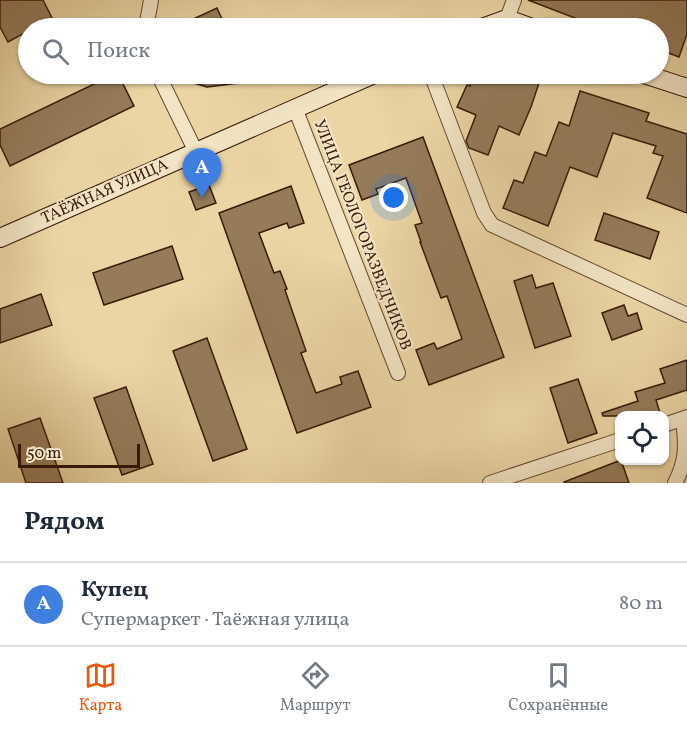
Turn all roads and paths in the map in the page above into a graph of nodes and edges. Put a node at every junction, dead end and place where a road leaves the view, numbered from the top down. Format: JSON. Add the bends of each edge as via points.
{"nodes":[{"id":1,"x":151,"y":0,"type":"edge"},
{"id":2,"x":514,"y":0,"type":"edge"},
{"id":3,"x":148,"y":18,"type":"edge"},
{"id":4,"x":507,"y":18,"type":"edge"},
{"id":5,"x":669,"y":82,"type":"edge"},
{"id":6,"x":163,"y":84,"type":"edge"},
{"id":7,"x":351,"y":84,"type":"edge"},
{"id":8,"x":434,"y":84,"type":"edge"},
{"id":9,"x":687,"y":88,"type":"edge"},
{"id":10,"x":296,"y":108,"type":"junction"},
{"id":11,"x":196,"y":152,"type":"junction"},
{"id":12,"x":0,"y":238,"type":"edge"},
{"id":13,"x":687,"y":315,"type":"edge"},
{"id":14,"x":398,"y":373,"type":"dead end"},
{"id":15,"x":685,"y":418,"type":"edge"},
{"id":16,"x":669,"y":423,"type":"edge"},
{"id":17,"x":615,"y":442,"type":"edge"},
{"id":18,"x":519,"y":478,"type":"edge"},
{"id":19,"x":490,"y":483,"type":"edge"},
{"id":20,"x":675,"y":483,"type":"edge"}],
"edges":[{"from":1,"to":3,"type":"street"},
{"from":2,"to":4,"type":"street"},
{"from":5,"to":9,"type":"main road"},
{"from":6,"to":11,"type":"street"},
{"from":7,"to":10,"type":"main road","name":"ТАЁЖНАЯ УЛИЦА"},
{"from":8,"to":13,"type":"street","via":[[492,225]]},
{"from":10,"to":11,"type":"main road","name":"ТАЁЖНАЯ УЛИЦА"},
{"from":10,"to":14,"type":"street","name":"УЛИЦА ГЕОЛОГОРАЗВЕДЧИКОВ"},
{"from":11,"to":12,"type":"main road","name":"ТАЁЖНАЯ УЛИЦА"},
{"from":15,"to":16,"type":"street"},
{"from":15,"to":20,"type":"street","via":[[684,470]]},
{"from":17,"to":18,"type":"street"},
{"from":18,"to":19,"type":"street"}]}
